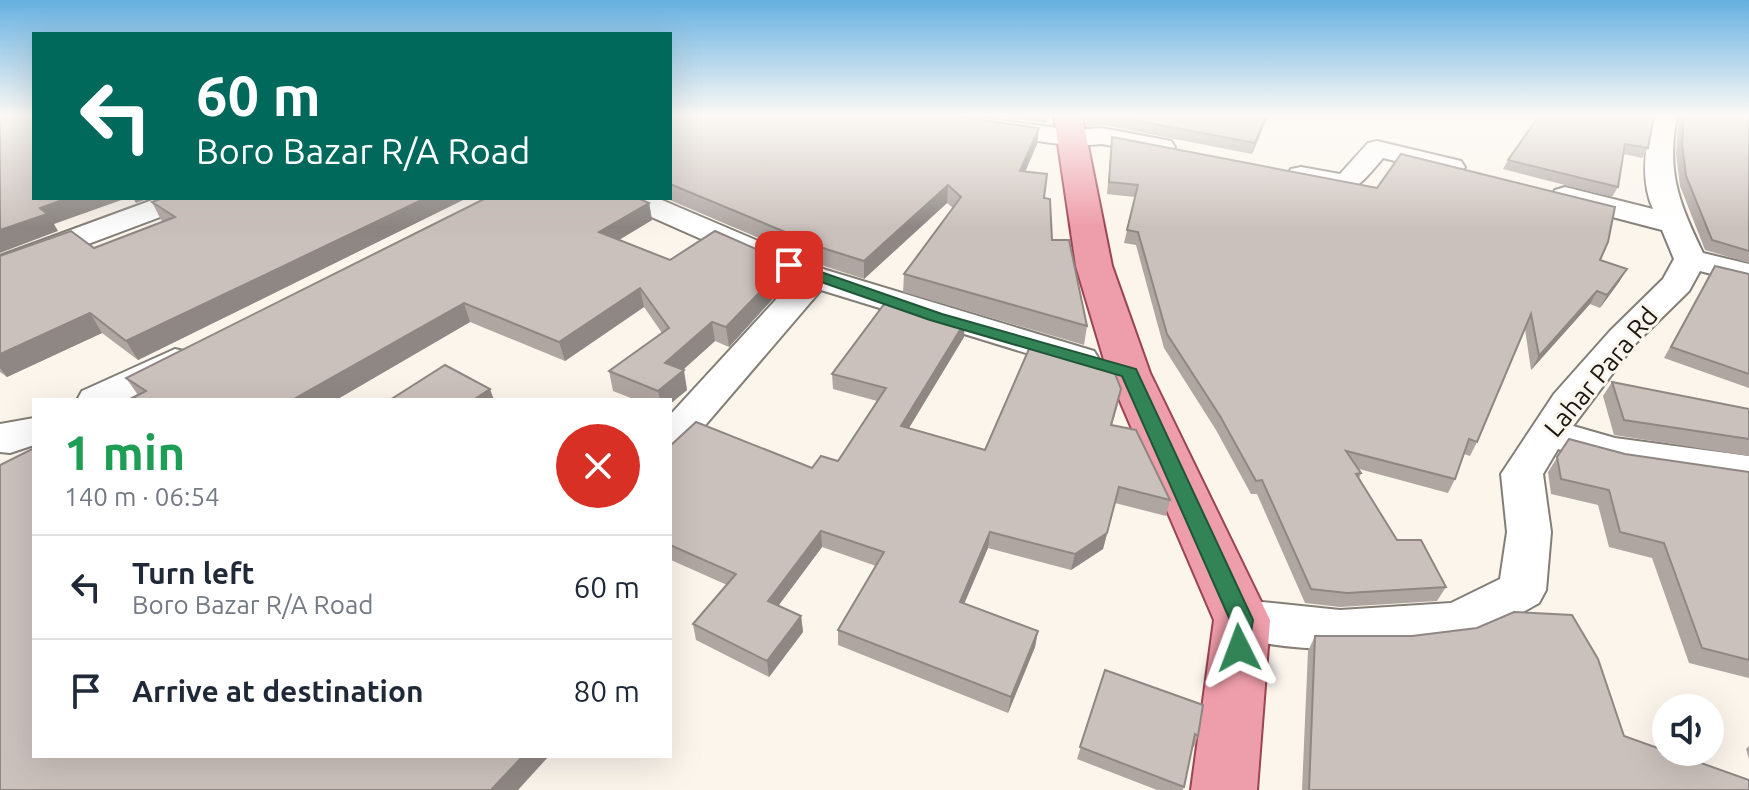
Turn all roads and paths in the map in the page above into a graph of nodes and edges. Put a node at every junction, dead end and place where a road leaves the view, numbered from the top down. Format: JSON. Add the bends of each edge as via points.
{"nodes":[{"id":1,"x":1075,"y":153,"type":"edge"},
{"id":2,"x":1374,"y":153,"type":"edge"},
{"id":3,"x":1393,"y":153,"type":"edge"},
{"id":4,"x":1659,"y":153,"type":"edge"},
{"id":5,"x":1273,"y":169,"type":"edge"},
{"id":6,"x":1470,"y":172,"type":"edge"},
{"id":7,"x":1532,"y":188,"type":"edge"},
{"id":8,"x":637,"y":200,"type":"edge"},
{"id":9,"x":177,"y":201,"type":"edge"},
{"id":10,"x":1671,"y":223,"type":"junction"},
{"id":11,"x":1690,"y":259,"type":"junction"},
{"id":12,"x":0,"y":267,"type":"edge"},
{"id":13,"x":1749,"y":274,"type":"edge"},
{"id":14,"x":815,"y":277,"type":"junction"},
{"id":15,"x":206,"y":344,"type":"edge"},
{"id":16,"x":1129,"y":373,"type":"junction"},
{"id":17,"x":100,"y":398,"type":"edge"},
{"id":18,"x":32,"y":432,"type":"edge"},
{"id":19,"x":1548,"y":433,"type":"junction"},
{"id":20,"x":0,"y":438,"type":"edge"},
{"id":21,"x":672,"y":438,"type":"edge"},
{"id":22,"x":1749,"y":471,"type":"edge"},
{"id":23,"x":1242,"y":620,"type":"junction"},
{"id":24,"x":1224,"y":790,"type":"edge"}],
"edges":[{"from":1,"to":16,"type":"main road","via":[[1094,266]]},
{"from":2,"to":5,"type":"street","via":[[1347,184]]},
{"from":3,"to":6,"type":"street"},
{"from":4,"to":10,"type":"street","via":[[1662,197]]},
{"from":7,"to":10,"type":"street"},
{"from":8,"to":14,"type":"street"},
{"from":9,"to":12,"type":"street"},
{"from":10,"to":11,"type":"street"},
{"from":11,"to":13,"type":"street"},
{"from":11,"to":19,"type":"street","name":"Lahar Para Rd","via":[[1677,284],[1622,338]]},
{"from":14,"to":16,"type":"street"},
{"from":14,"to":21,"type":"street"},
{"from":15,"to":17,"type":"street"},
{"from":16,"to":23,"type":"main road"},
{"from":18,"to":20,"type":"street"},
{"from":19,"to":22,"type":"street","via":[[1615,452]]},
{"from":19,"to":23,"type":"street","name":"Lahar Para Rd","via":[[1522,474],[1529,532],[1522,590],[1457,623],[1340,630]]},
{"from":23,"to":24,"type":"main road"}]}
